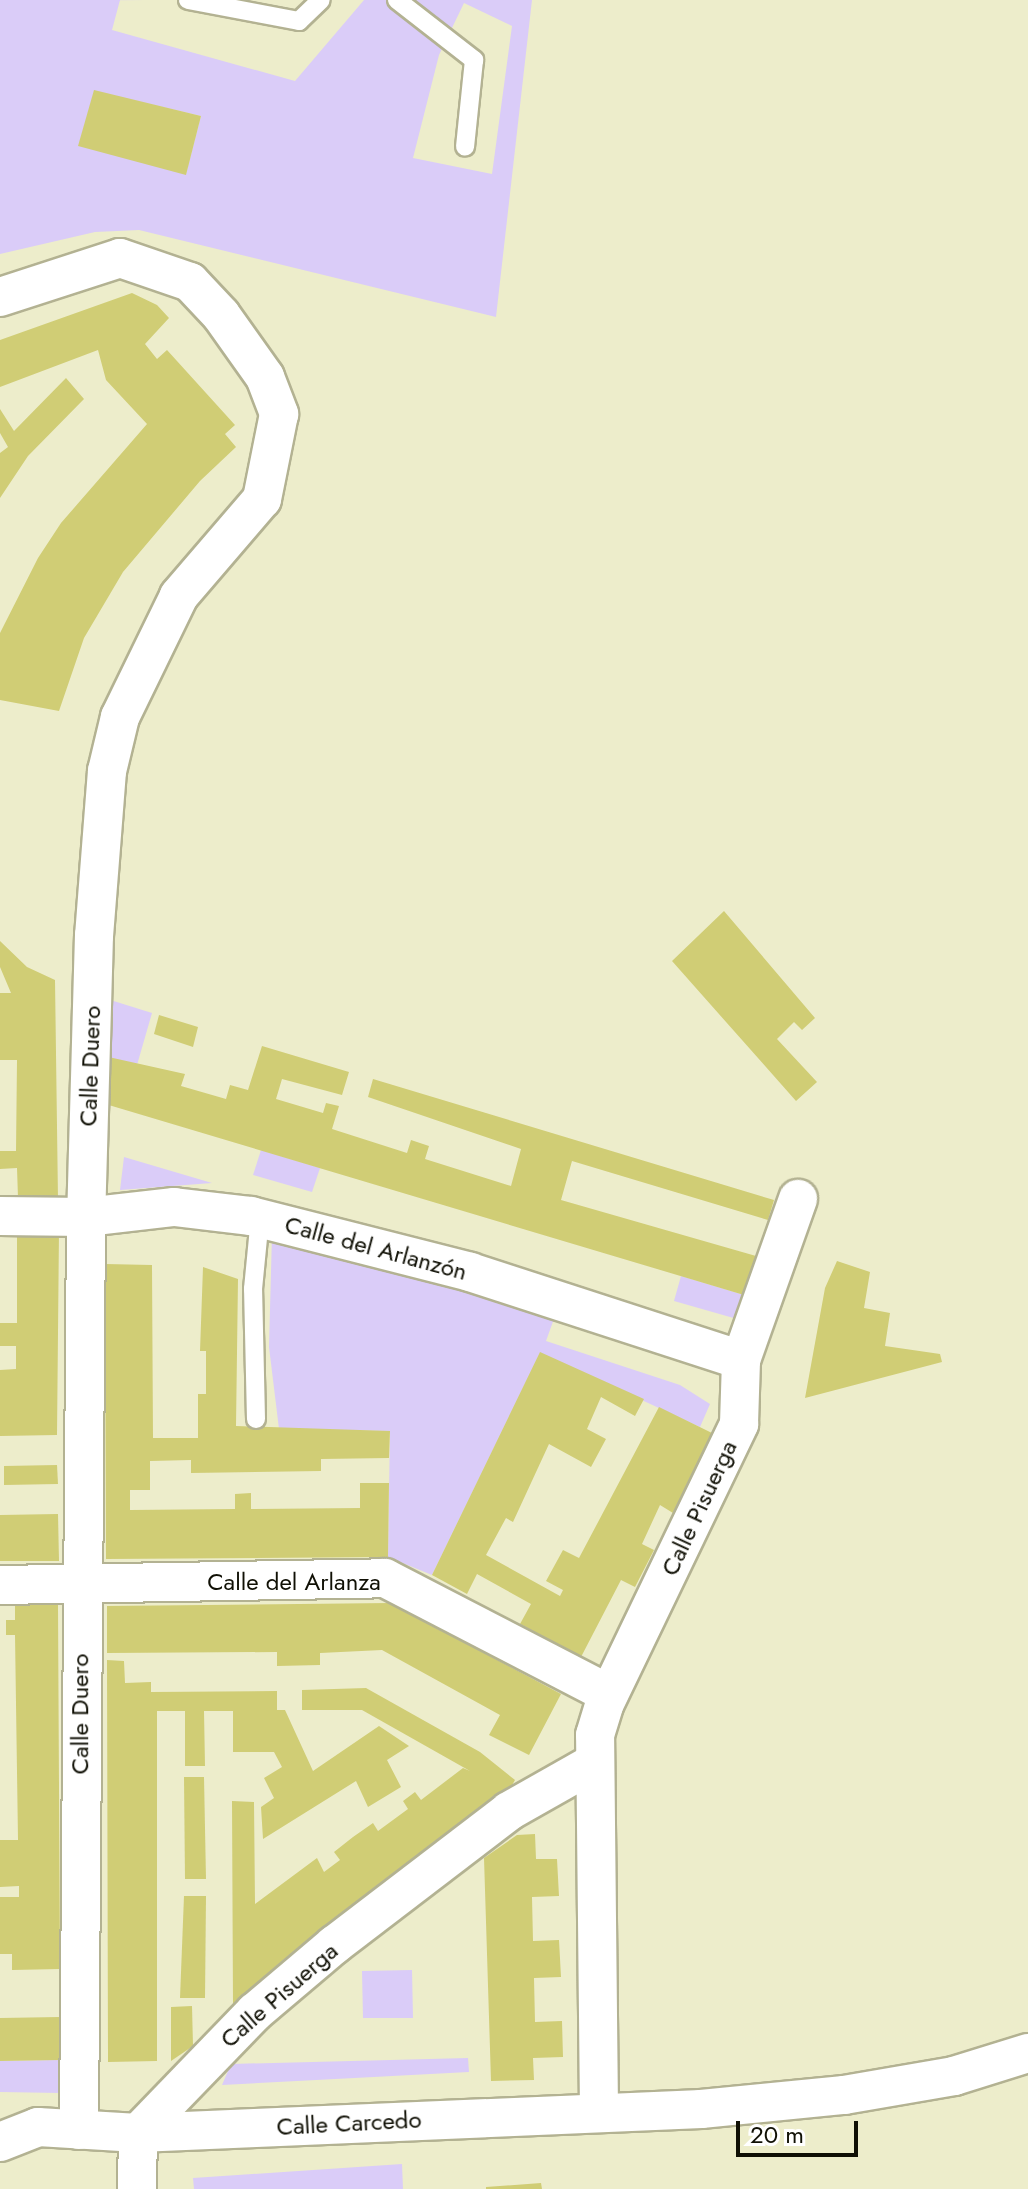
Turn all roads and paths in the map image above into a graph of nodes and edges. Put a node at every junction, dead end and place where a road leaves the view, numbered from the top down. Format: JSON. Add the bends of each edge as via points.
{"nodes":[{"id":1,"x":188,"y":0,"type":"edge"},
{"id":2,"x":321,"y":0,"type":"edge"},
{"id":3,"x":397,"y":0,"type":"edge"},
{"id":4,"x":465,"y":147,"type":"dead end"},
{"id":5,"x":0,"y":297,"type":"edge"},
{"id":6,"x":798,"y":1199,"type":"dead end"},
{"id":7,"x":0,"y":1216,"type":"edge"},
{"id":8,"x":86,"y":1217,"type":"junction"},
{"id":9,"x":260,"y":1218,"type":"junction"},
{"id":10,"x":741,"y":1360,"type":"junction"},
{"id":11,"x":256,"y":1419,"type":"dead end"},
{"id":12,"x":0,"y":1585,"type":"edge"},
{"id":13,"x":81,"y":1585,"type":"junction"},
{"id":14,"x":609,"y":1694,"type":"junction"},
{"id":15,"x":592,"y":1764,"type":"junction"},
{"id":16,"x":1028,"y":2053,"type":"edge"},
{"id":17,"x":599,"y":2110,"type":"junction"},
{"id":18,"x":0,"y":2116,"type":"edge"},
{"id":19,"x":38,"y":2127,"type":"junction"},
{"id":20,"x":79,"y":2130,"type":"junction"},
{"id":21,"x":138,"y":2133,"type":"junction"},
{"id":22,"x":0,"y":2142,"type":"edge"},
{"id":23,"x":137,"y":2189,"type":"edge"}],
"edges":[{"from":1,"to":2,"type":"lane","via":[[299,21]]},
{"from":3,"to":4,"type":"lane","via":[[474,60]]},
{"from":5,"to":8,"type":"street","name":"Calle Duero","via":[[120,258],[190,282],[265,377],[279,414],[262,499],[179,596],[139,671],[110,758],[99,844]]},
{"from":6,"to":10,"type":"street","name":"Calle Pisuerga"},
{"from":7,"to":8,"type":"street","name":"Calle del Arlanzón"},
{"from":8,"to":9,"type":"street","name":"Calle del Arlanzón","via":[[174,1207]]},
{"from":8,"to":13,"type":"street","name":"Calle Duero"},
{"from":9,"to":10,"type":"street","name":"Calle del Arlanzón","via":[[470,1272]]},
{"from":9,"to":11,"type":"lane","via":[[253,1289]]},
{"from":10,"to":14,"type":"street","name":"Calle Pisuerga","via":[[739,1424]]},
{"from":12,"to":13,"type":"street","name":"Calle del Arlanza"},
{"from":13,"to":14,"type":"street","name":"Calle del Arlanza","via":[[385,1578]]},
{"from":13,"to":20,"type":"street","name":"Calle Duero"},
{"from":14,"to":15,"type":"street","name":"Calle Pisuerga"},
{"from":15,"to":17,"type":"street","name":"Calle Pisuerga"},
{"from":15,"to":21,"type":"street","name":"Calle Pisuerga","via":[[509,1811],[334,1945],[255,2012]]},
{"from":16,"to":17,"type":"street","name":"Calle Carcedo","via":[[954,2076],[885,2088],[701,2109]]},
{"from":17,"to":21,"type":"street","name":"Calle Carcedo"},
{"from":18,"to":19,"type":"street"},
{"from":19,"to":20,"type":"street","name":"Calle Carcedo"},
{"from":19,"to":22,"type":"street","name":"Calle Carcedo"},
{"from":20,"to":21,"type":"street","name":"Calle Carcedo"},
{"from":21,"to":23,"type":"street"}]}
